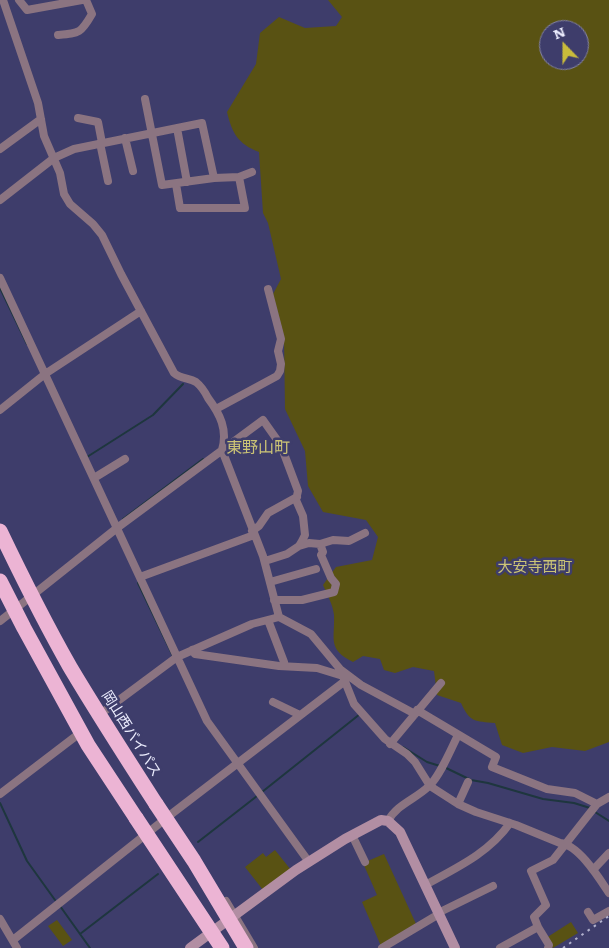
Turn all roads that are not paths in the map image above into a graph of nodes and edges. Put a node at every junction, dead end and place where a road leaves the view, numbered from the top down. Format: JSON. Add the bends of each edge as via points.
{"nodes":[{"id":1,"x":3,"y":0,"type":"edge"},
{"id":2,"x":19,"y":0,"type":"edge"},
{"id":3,"x":84,"y":0,"type":"edge"},
{"id":4,"x":58,"y":35,"type":"dead end"},
{"id":5,"x":145,"y":98,"type":"dead end"},
{"id":6,"x":78,"y":118,"type":"dead end"},
{"id":7,"x":41,"y":120,"type":"junction"},
{"id":8,"x":176,"y":128,"type":"junction"},
{"id":9,"x":152,"y":133,"type":"junction"},
{"id":10,"x":125,"y":138,"type":"junction"},
{"id":11,"x":101,"y":143,"type":"junction"},
{"id":12,"x":0,"y":149,"type":"edge"},
{"id":13,"x":54,"y":158,"type":"junction"},
{"id":14,"x":133,"y":171,"type":"dead end"},
{"id":15,"x":252,"y":172,"type":"dead end"},
{"id":16,"x":239,"y":177,"type":"junction"},
{"id":17,"x":214,"y":178,"type":"junction"},
{"id":18,"x":108,"y":181,"type":"dead end"},
{"id":19,"x":187,"y":182,"type":"junction"},
{"id":20,"x":176,"y":184,"type":"junction"},
{"id":21,"x":0,"y":200,"type":"edge"},
{"id":22,"x":0,"y":278,"type":"edge"},
{"id":23,"x":268,"y":289,"type":"dead end"},
{"id":24,"x":141,"y":311,"type":"junction"},
{"id":25,"x":43,"y":375,"type":"junction"},
{"id":26,"x":216,"y":409,"type":"junction"},
{"id":27,"x":0,"y":410,"type":"edge"},
{"id":28,"x":222,"y":450,"type":"junction"},
{"id":29,"x":125,"y":459,"type":"dead end"},
{"id":30,"x":94,"y":478,"type":"junction"},
{"id":31,"x":297,"y":497,"type":"junction"},
{"id":32,"x":117,"y":528,"type":"junction"},
{"id":33,"x":0,"y":531,"type":"edge"},
{"id":34,"x":253,"y":533,"type":"junction"},
{"id":35,"x":365,"y":533,"type":"dead end"},
{"id":36,"x":320,"y":544,"type":"junction"},
{"id":37,"x":299,"y":546,"type":"junction"},
{"id":38,"x":265,"y":562,"type":"junction"},
{"id":39,"x":316,"y":569,"type":"dead end"},
{"id":40,"x":140,"y":577,"type":"junction"},
{"id":41,"x":0,"y":581,"type":"edge"},
{"id":42,"x":270,"y":582,"type":"junction"},
{"id":43,"x":32,"y":596,"type":"junction"},
{"id":44,"x":274,"y":600,"type":"junction"},
{"id":45,"x":14,"y":609,"type":"junction"},
{"id":46,"x":279,"y":617,"type":"junction"},
{"id":47,"x":268,"y":620,"type":"junction"},
{"id":48,"x":0,"y":621,"type":"edge"},
{"id":49,"x":193,"y":652,"type":"junction"},
{"id":50,"x":177,"y":657,"type":"junction"},
{"id":51,"x":284,"y":662,"type":"dead end"},
{"id":52,"x":70,"y":666,"type":"junction"},
{"id":53,"x":342,"y":675,"type":"junction"},
{"id":54,"x":441,"y":683,"type":"dead end"},
{"id":55,"x":62,"y":699,"type":"junction"},
{"id":56,"x":274,"y":702,"type":"dead end"},
{"id":57,"x":103,"y":712,"type":"junction"},
{"id":58,"x":416,"y":712,"type":"junction"},
{"id":59,"x":300,"y":716,"type":"junction"},
{"id":60,"x":458,"y":734,"type":"junction"},
{"id":61,"x":76,"y":736,"type":"junction"},
{"id":62,"x":392,"y":742,"type":"junction"},
{"id":63,"x":238,"y":763,"type":"junction"},
{"id":64,"x":468,"y":782,"type":"dead end"},
{"id":65,"x":430,"y":786,"type":"junction"},
{"id":66,"x":0,"y":794,"type":"edge"},
{"id":67,"x":609,"y":797,"type":"edge"},
{"id":68,"x":458,"y":804,"type":"junction"},
{"id":69,"x":597,"y":804,"type":"junction"},
{"id":70,"x":170,"y":816,"type":"junction"},
{"id":71,"x":388,"y":821,"type":"junction"},
{"id":72,"x":510,"y":823,"type":"junction"},
{"id":73,"x":352,"y":835,"type":"junction"},
{"id":74,"x":143,"y":838,"type":"junction"},
{"id":75,"x":565,"y":844,"type":"junction"},
{"id":76,"x":609,"y":853,"type":"edge"},
{"id":77,"x":308,"y":862,"type":"junction"},
{"id":78,"x":365,"y":862,"type":"dead end"},
{"id":79,"x":593,"y":870,"type":"junction"},
{"id":80,"x":425,"y":885,"type":"junction"},
{"id":81,"x":493,"y":886,"type":"dead end"},
{"id":82,"x":609,"y":893,"type":"edge"},
{"id":83,"x":609,"y":911,"type":"edge"},
{"id":84,"x":588,"y":912,"type":"dead end"},
{"id":85,"x":439,"y":914,"type":"junction"},
{"id":86,"x":236,"y":915,"type":"junction"},
{"id":87,"x":0,"y":919,"type":"edge"},
{"id":88,"x":538,"y":928,"type":"junction"},
{"id":89,"x":207,"y":936,"type":"junction"},
{"id":90,"x":13,"y":940,"type":"junction"},
{"id":91,"x":17,"y":948,"type":"edge"},
{"id":92,"x":190,"y":948,"type":"edge"},
{"id":93,"x":214,"y":948,"type":"edge"},
{"id":94,"x":222,"y":948,"type":"edge"},
{"id":95,"x":246,"y":948,"type":"edge"},
{"id":96,"x":254,"y":948,"type":"edge"},
{"id":97,"x":382,"y":948,"type":"edge"},
{"id":98,"x":455,"y":948,"type":"edge"},
{"id":99,"x":500,"y":948,"type":"edge"},
{"id":100,"x":548,"y":948,"type":"edge"}],
"edges":[{"from":1,"to":7,"type":"street","via":[[38,102]]},
{"from":2,"to":3,"type":"street","via":[[27,10]]},
{"from":3,"to":4,"type":"street","via":[[92,14],[82,31]]},
{"from":5,"to":9,"type":"street"},
{"from":6,"to":11,"type":"street","via":[[98,122]]},
{"from":7,"to":12,"type":"street"},
{"from":7,"to":13,"type":"street"},
{"from":8,"to":9,"type":"street"},
{"from":8,"to":17,"type":"street","via":[[202,123]]},
{"from":8,"to":19,"type":"street"},
{"from":9,"to":10,"type":"street"},
{"from":9,"to":20,"type":"street","via":[[162,185]]},
{"from":10,"to":11,"type":"street"},
{"from":10,"to":14,"type":"street"},
{"from":11,"to":13,"type":"street"},
{"from":11,"to":18,"type":"street"},
{"from":13,"to":21,"type":"street"},
{"from":13,"to":24,"type":"street","via":[[64,194],[102,235]]},
{"from":15,"to":16,"type":"street"},
{"from":16,"to":17,"type":"street"},
{"from":16,"to":20,"type":"street","via":[[245,208],[180,208]]},
{"from":17,"to":19,"type":"street"},
{"from":19,"to":20,"type":"street"},
{"from":22,"to":25,"type":"street"},
{"from":23,"to":26,"type":"street","via":[[281,339],[278,351],[280,371],[277,376]]},
{"from":24,"to":25,"type":"street"},
{"from":24,"to":26,"type":"street","via":[[174,373],[198,384]]},
{"from":25,"to":27,"type":"street"},
{"from":25,"to":30,"type":"street"},
{"from":26,"to":28,"type":"street","via":[[224,433]]},
{"from":28,"to":31,"type":"street","via":[[262,420],[280,444],[298,491]]},
{"from":28,"to":32,"type":"street"},
{"from":28,"to":34,"type":"street"},
{"from":29,"to":30,"type":"street"},
{"from":30,"to":32,"type":"street"},
{"from":31,"to":34,"type":"street","via":[[268,513]]},
{"from":31,"to":37,"type":"street","via":[[304,528]]},
{"from":32,"to":40,"type":"street"},
{"from":32,"to":43,"type":"street"},
{"from":33,"to":43,"type":"highway","name":"岡山西バイパス"},
{"from":34,"to":38,"type":"street"},
{"from":34,"to":40,"type":"street"},
{"from":35,"to":36,"type":"street","via":[[349,541],[333,540]]},
{"from":36,"to":37,"type":"street"},
{"from":36,"to":44,"type":"street","via":[[321,555],[336,584],[334,592],[302,600]]},
{"from":37,"to":38,"type":"street"},
{"from":38,"to":42,"type":"street"},
{"from":39,"to":42,"type":"street"},
{"from":40,"to":50,"type":"street"},
{"from":41,"to":45,"type":"highway"},
{"from":42,"to":44,"type":"street"},
{"from":43,"to":45,"type":"street"},
{"from":43,"to":52,"type":"highway","name":"岡山西バイパス"},
{"from":44,"to":46,"type":"street"},
{"from":45,"to":48,"type":"street"},
{"from":45,"to":55,"type":"highway"},
{"from":46,"to":47,"type":"street"},
{"from":46,"to":53,"type":"street","via":[[312,634]]},
{"from":47,"to":49,"type":"street","via":[[252,624]]},
{"from":47,"to":51,"type":"street"},
{"from":49,"to":50,"type":"street"},
{"from":49,"to":53,"type":"street","via":[[279,666],[317,668]]},
{"from":50,"to":57,"type":"street"},
{"from":50,"to":63,"type":"street","via":[[207,721]]},
{"from":52,"to":57,"type":"street"},
{"from":52,"to":95,"type":"highway","name":"岡山西バイパス","bridge":true},
{"from":53,"to":58,"type":"street"},
{"from":53,"to":59,"type":"street"},
{"from":53,"to":62,"type":"street","via":[[354,704]]},
{"from":54,"to":58,"type":"street"},
{"from":55,"to":61,"type":"street","via":[[62,713]]},
{"from":55,"to":94,"type":"highway","bridge":true,"via":[[88,745]]},
{"from":56,"to":59,"type":"street"},
{"from":57,"to":70,"type":"street"},
{"from":58,"to":60,"type":"street"},
{"from":58,"to":62,"type":"street"},
{"from":59,"to":63,"type":"street"},
{"from":60,"to":65,"type":"street"},
{"from":60,"to":69,"type":"street","via":[[496,757],[492,766],[547,789],[575,794]]},
{"from":61,"to":66,"type":"street"},
{"from":61,"to":74,"type":"street"},
{"from":62,"to":65,"type":"street","via":[[414,762]]},
{"from":63,"to":70,"type":"street"},
{"from":63,"to":77,"type":"street"},
{"from":64,"to":68,"type":"street"},
{"from":65,"to":68,"type":"street"},
{"from":65,"to":71,"type":"street","via":[[397,809]]},
{"from":67,"to":69,"type":"street"},
{"from":68,"to":72,"type":"street"},
{"from":69,"to":75,"type":"street"},
{"from":70,"to":74,"type":"street"},
{"from":70,"to":86,"type":"street"},
{"from":71,"to":73,"type":"street","via":[[373,823]]},
{"from":71,"to":80,"type":"street","via":[[400,832]]},
{"from":72,"to":75,"type":"street"},
{"from":72,"to":80,"type":"street","via":[[483,852]]},
{"from":73,"to":77,"type":"street"},
{"from":73,"to":78,"type":"street"},
{"from":74,"to":89,"type":"street"},
{"from":74,"to":90,"type":"street"},
{"from":75,"to":79,"type":"street"},
{"from":75,"to":88,"type":"street","via":[[553,860],[530,871],[546,906],[534,917]]},
{"from":76,"to":79,"type":"street"},
{"from":77,"to":86,"type":"street"},
{"from":79,"to":82,"type":"street"},
{"from":80,"to":85,"type":"street"},
{"from":81,"to":85,"type":"street"},
{"from":83,"to":84,"type":"street","via":[[593,920]]},
{"from":85,"to":97,"type":"street"},
{"from":85,"to":98,"type":"street"},
{"from":86,"to":89,"type":"street"},
{"from":86,"to":96,"type":"street"},
{"from":87,"to":90,"type":"street"},
{"from":88,"to":99,"type":"street"},
{"from":88,"to":100,"type":"street"},
{"from":89,"to":92,"type":"street"},
{"from":89,"to":93,"type":"street"},
{"from":90,"to":91,"type":"street"}]}
